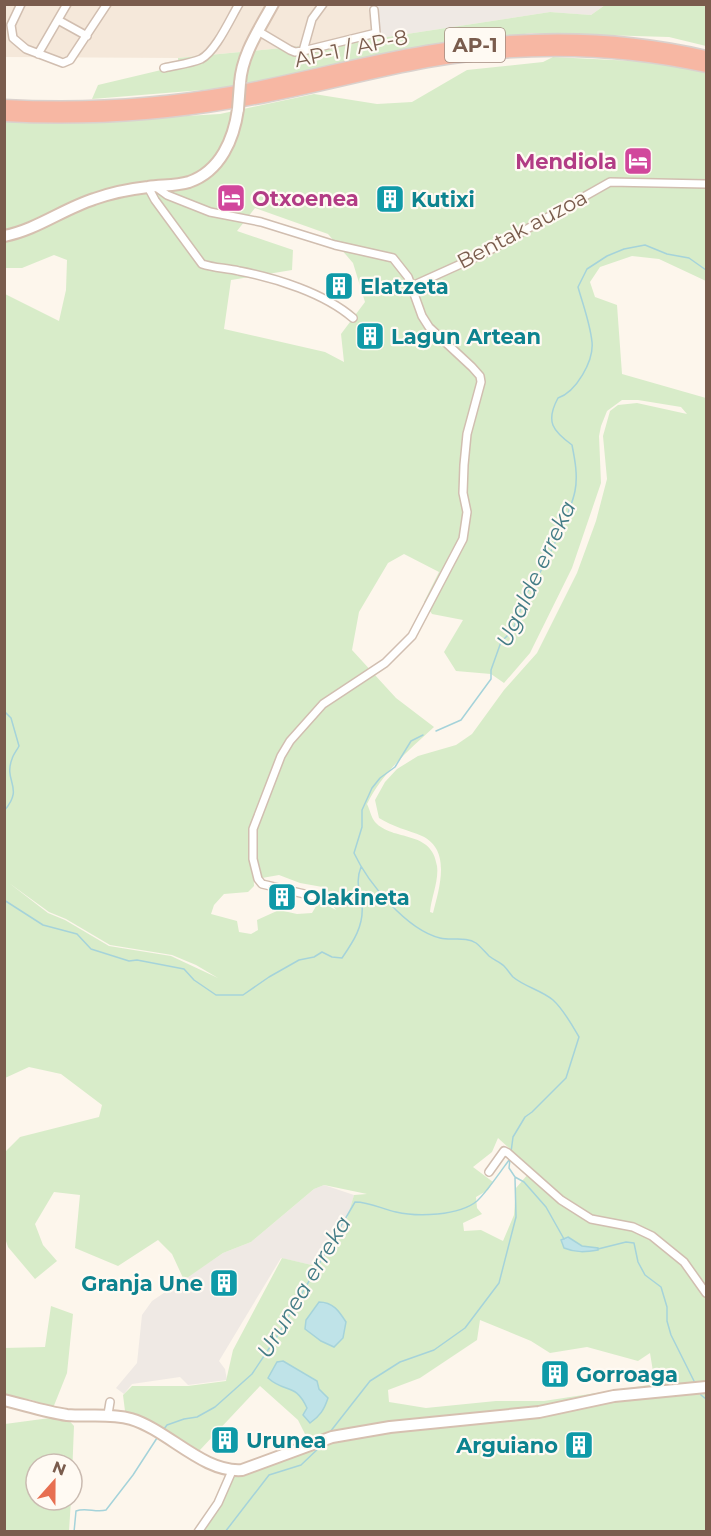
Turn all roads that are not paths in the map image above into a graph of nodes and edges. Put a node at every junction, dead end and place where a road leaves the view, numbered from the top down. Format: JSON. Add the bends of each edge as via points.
{"nodes":[{"id":1,"x":21,"y":4,"type":"edge"},
{"id":2,"x":67,"y":4,"type":"edge"},
{"id":3,"x":107,"y":4,"type":"edge"},
{"id":4,"x":239,"y":4,"type":"edge"},
{"id":5,"x":273,"y":4,"type":"edge"},
{"id":6,"x":323,"y":4,"type":"edge"},
{"id":7,"x":374,"y":10,"type":"dead end"},
{"id":8,"x":58,"y":20,"type":"junction"},
{"id":9,"x":258,"y":31,"type":"junction"},
{"id":10,"x":87,"y":36,"type":"junction"},
{"id":11,"x":303,"y":51,"type":"junction"},
{"id":12,"x":38,"y":54,"type":"junction"},
{"id":13,"x":706,"y":57,"type":"edge"},
{"id":14,"x":706,"y":66,"type":"edge"},
{"id":15,"x":164,"y":68,"type":"dead end"},
{"id":16,"x":4,"y":106,"type":"edge"},
{"id":17,"x":4,"y":115,"type":"edge"},
{"id":18,"x":706,"y":184,"type":"edge"},
{"id":19,"x":151,"y":187,"type":"junction"},
{"id":20,"x":4,"y":236,"type":"edge"},
{"id":21,"x":412,"y":286,"type":"junction"},
{"id":22,"x":353,"y":318,"type":"dead end"},
{"id":23,"x":313,"y":896,"type":"dead end"},
{"id":24,"x":489,"y":1172,"type":"dead end"},
{"id":25,"x":706,"y":1293,"type":"edge"},
{"id":26,"x":706,"y":1387,"type":"edge"},
{"id":27,"x":4,"y":1400,"type":"edge"},
{"id":28,"x":110,"y":1402,"type":"dead end"},
{"id":29,"x":108,"y":1414,"type":"junction"},
{"id":30,"x":232,"y":1471,"type":"junction"},
{"id":31,"x":198,"y":1532,"type":"edge"}],
"edges":[{"from":1,"to":12,"type":"street","via":[[11,25],[13,38]]},
{"from":2,"to":8,"type":"street"},
{"from":3,"to":10,"type":"street"},
{"from":4,"to":15,"type":"street","via":[[203,57]]},
{"from":5,"to":9,"type":"street"},
{"from":6,"to":11,"type":"street","via":[[312,19]]},
{"from":7,"to":11,"type":"street","via":[[376,33]]},
{"from":8,"to":10,"type":"street"},
{"from":8,"to":12,"type":"street"},
{"from":9,"to":11,"type":"street","via":[[290,50]]},
{"from":9,"to":19,"type":"street","bridge":true,"via":[[241,67],[235,130],[227,148],[217,162],[191,182]]},
{"from":10,"to":12,"type":"street","via":[[66,62]]},
{"from":13,"to":16,"type":"highway","name":"AP-1 / AP-8","number":"AP-1","via":[[601,42],[500,43],[417,54],[198,98],[103,106]]},
{"from":14,"to":17,"type":"highway","name":"AP-1 / AP-8","number":"AP-1","via":[[600,51],[501,52],[427,61],[199,107],[104,115]]},
{"from":18,"to":21,"type":"street","name":"Bentak auzoa","via":[[610,182],[483,254]]},
{"from":19,"to":20,"type":"street","via":[[93,199],[20,233]]},
{"from":19,"to":21,"type":"street","via":[[210,212],[388,255],[402,268]]},
{"from":19,"to":22,"type":"street","via":[[155,200],[202,264],[296,286]]},
{"from":21,"to":23,"type":"street","via":[[429,327],[480,376],[481,387],[467,434],[463,539],[412,636],[385,663],[323,704],[280,756],[253,829],[253,859],[262,884]]},
{"from":24,"to":25,"type":"street","via":[[504,1151],[561,1200],[591,1219],[633,1227],[652,1236],[684,1262]]},
{"from":26,"to":30,"type":"street","via":[[614,1396],[539,1412],[332,1437]]},
{"from":27,"to":29,"type":"street","via":[[68,1415]]},
{"from":28,"to":29,"type":"street"},
{"from":29,"to":30,"type":"street","via":[[132,1419],[217,1467]]},
{"from":30,"to":31,"type":"street","via":[[218,1503]]}]}
